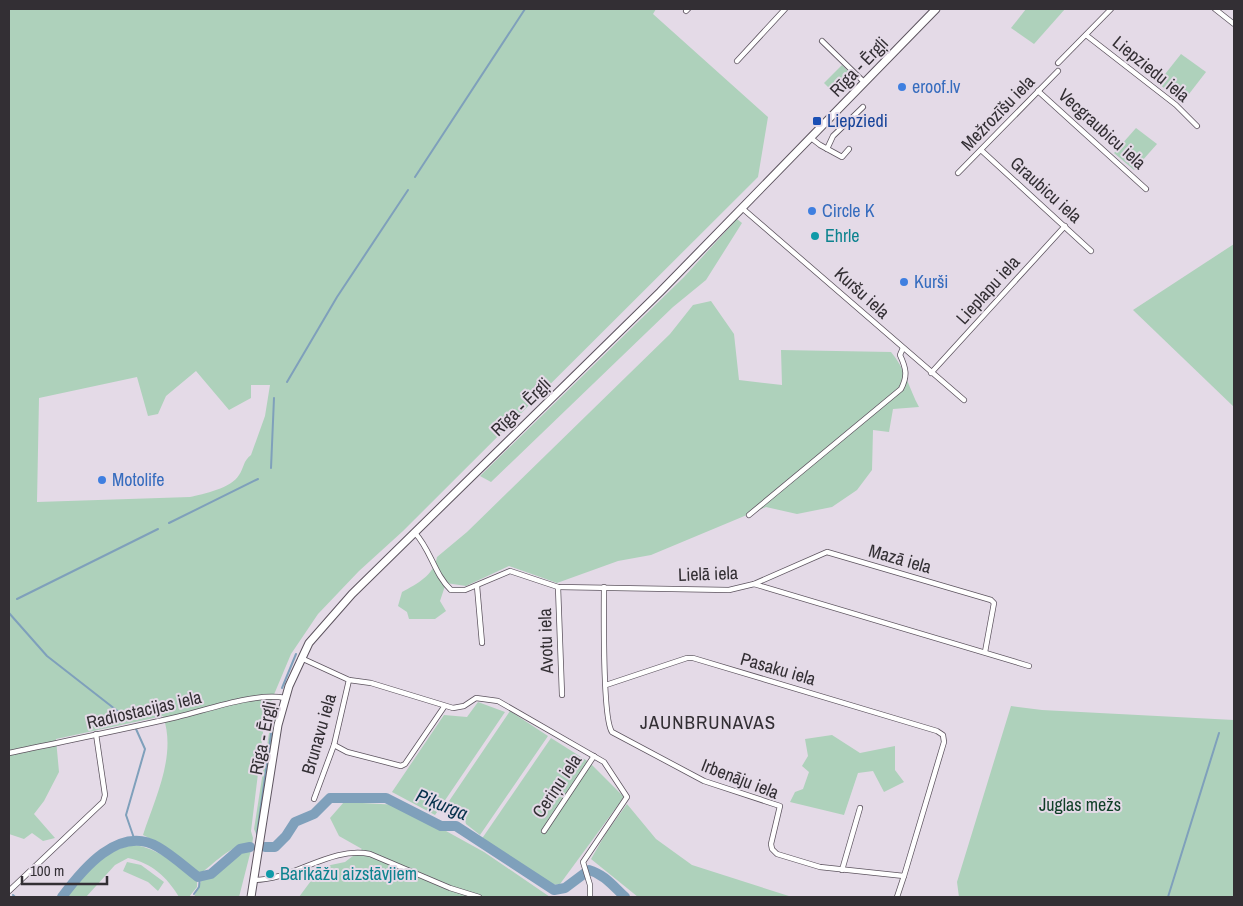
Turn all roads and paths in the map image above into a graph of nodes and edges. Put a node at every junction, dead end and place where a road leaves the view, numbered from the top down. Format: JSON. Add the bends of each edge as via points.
{"nodes":[{"id":1,"x":785,"y":9,"type":"edge"},
{"id":2,"x":936,"y":9,"type":"edge"},
{"id":3,"x":1111,"y":9,"type":"edge"},
{"id":4,"x":1215,"y":9,"type":"edge"},
{"id":5,"x":1234,"y":24,"type":"edge"},
{"id":6,"x":1086,"y":35,"type":"junction"},
{"id":7,"x":822,"y":41,"type":"dead end"},
{"id":8,"x":737,"y":61,"type":"dead end"},
{"id":9,"x":1058,"y":63,"type":"dead end"},
{"id":10,"x":1058,"y":71,"type":"dead end"},
{"id":11,"x":865,"y":83,"type":"junction"},
{"id":12,"x":1038,"y":90,"type":"junction"},
{"id":13,"x":863,"y":106,"type":"dead end"},
{"id":14,"x":1197,"y":126,"type":"dead end"},
{"id":15,"x":811,"y":138,"type":"junction"},
{"id":16,"x":827,"y":149,"type":"junction"},
{"id":17,"x":849,"y":149,"type":"dead end"},
{"id":18,"x":981,"y":150,"type":"junction"},
{"id":19,"x":958,"y":174,"type":"dead end"},
{"id":20,"x":1146,"y":188,"type":"dead end"},
{"id":21,"x":742,"y":208,"type":"junction"},
{"id":22,"x":1065,"y":226,"type":"junction"},
{"id":23,"x":1092,"y":251,"type":"dead end"},
{"id":24,"x":903,"y":348,"type":"junction"},
{"id":25,"x":931,"y":373,"type":"junction"},
{"id":26,"x":964,"y":400,"type":"dead end"},
{"id":27,"x":749,"y":515,"type":"dead end"},
{"id":28,"x":414,"y":533,"type":"junction"},
{"id":29,"x":754,"y":584,"type":"junction"},
{"id":30,"x":477,"y":586,"type":"junction"},
{"id":31,"x":558,"y":586,"type":"junction"},
{"id":32,"x":604,"y":587,"type":"junction"},
{"id":33,"x":482,"y":643,"type":"dead end"},
{"id":34,"x":985,"y":652,"type":"junction"},
{"id":35,"x":300,"y":658,"type":"junction"},
{"id":36,"x":1029,"y":666,"type":"dead end"},
{"id":37,"x":349,"y":680,"type":"junction"},
{"id":38,"x":606,"y":685,"type":"junction"},
{"id":39,"x":562,"y":695,"type":"dead end"},
{"id":40,"x":285,"y":698,"type":"junction"},
{"id":41,"x":444,"y":707,"type":"junction"},
{"id":42,"x":96,"y":734,"type":"junction"},
{"id":43,"x":334,"y":745,"type":"junction"},
{"id":44,"x":9,"y":753,"type":"edge"},
{"id":45,"x":594,"y":756,"type":"junction"},
{"id":46,"x":314,"y":799,"type":"dead end"},
{"id":47,"x":860,"y":808,"type":"dead end"},
{"id":48,"x":544,"y":832,"type":"dead end"},
{"id":49,"x":842,"y":870,"type":"junction"},
{"id":50,"x":904,"y":876,"type":"junction"},
{"id":51,"x":254,"y":880,"type":"junction"},
{"id":52,"x":9,"y":891,"type":"edge"},
{"id":53,"x":250,"y":896,"type":"edge"},
{"id":54,"x":479,"y":897,"type":"edge"},
{"id":55,"x":590,"y":897,"type":"edge"},
{"id":56,"x":897,"y":897,"type":"edge"}],
"edges":[{"from":1,"to":8,"type":"street"},
{"from":2,"to":11,"type":"main road","name":"Rīga - Ērgļi"},
{"from":3,"to":6,"type":"street"},
{"from":4,"to":5,"type":"street"},
{"from":6,"to":9,"type":"street"},
{"from":6,"to":14,"type":"street","name":"Liepziedu iela","via":[[1176,105]]},
{"from":7,"to":11,"type":"street"},
{"from":10,"to":12,"type":"street","name":"Mežrozīšu iela"},
{"from":11,"to":15,"type":"main road","name":"Rīga - Ērgļi"},
{"from":12,"to":18,"type":"street","name":"Mežrozīšu iela"},
{"from":12,"to":20,"type":"street","name":"Vecgraubicu iela"},
{"from":13,"to":16,"type":"street","via":[[833,136]]},
{"from":15,"to":16,"type":"street"},
{"from":15,"to":21,"type":"main road","name":"Rīga - Ērgļi"},
{"from":16,"to":17,"type":"street","via":[[842,157]]},
{"from":18,"to":19,"type":"street","name":"Mežrozīšu iela"},
{"from":18,"to":22,"type":"street","name":"Graubicu iela"},
{"from":21,"to":24,"type":"street","name":"Kuršu iela"},
{"from":21,"to":28,"type":"main road","name":"Rīga - Ērgļi"},
{"from":22,"to":23,"type":"street","name":"Graubicu iela"},
{"from":22,"to":25,"type":"street","name":"Lieplapu iela"},
{"from":24,"to":25,"type":"street","name":"Kuršu iela"},
{"from":24,"to":27,"type":"street","via":[[900,355],[907,378],[901,389]]},
{"from":25,"to":26,"type":"street","name":"Kuršu iela"},
{"from":28,"to":30,"type":"street","name":"Lielā iela","via":[[425,545],[442,582],[452,590]]},
{"from":28,"to":35,"type":"main road","name":"Rīga - Ērgļi","via":[[326,622]]},
{"from":29,"to":32,"type":"street","name":"Lielā iela","via":[[729,590]]},
{"from":29,"to":34,"type":"street","name":"Lielā iela"},
{"from":29,"to":34,"type":"street","name":"Mazā iela","via":[[827,552],[991,600],[994,603]]},
{"from":30,"to":31,"type":"street","name":"Lielā iela","via":[[510,571]]},
{"from":30,"to":33,"type":"street"},
{"from":31,"to":32,"type":"street","name":"Lielā iela"},
{"from":31,"to":39,"type":"street","name":"Avotu iela"},
{"from":32,"to":38,"type":"street","name":"Irbenāju iela"},
{"from":34,"to":36,"type":"street","name":"Lielā iela"},
{"from":35,"to":37,"type":"street","name":"Brunavu iela"},
{"from":35,"to":40,"type":"main road","name":"Rīga - Ērgļi"},
{"from":37,"to":41,"type":"street","via":[[371,683]]},
{"from":37,"to":43,"type":"street","name":"Brunavu iela"},
{"from":38,"to":49,"type":"street","name":"Irbenāju iela","via":[[608,723],[616,736],[704,781],[780,806],[772,849],[803,864]]},
{"from":38,"to":50,"type":"street","name":"Pasaku iela","via":[[693,658],[938,731],[944,742]]},
{"from":40,"to":42,"type":"street","name":"Radiostacijas iela","via":[[241,701]]},
{"from":40,"to":51,"type":"main road","name":"Rīga - Ērgļi"},
{"from":41,"to":43,"type":"street","via":[[401,766],[347,752]]},
{"from":41,"to":45,"type":"street","via":[[459,708],[476,698],[498,701]]},
{"from":42,"to":44,"type":"street","name":"Radiostacijas iela"},
{"from":42,"to":52,"type":"street","via":[[105,795],[103,802]]},
{"from":43,"to":46,"type":"street","name":"Brunavu iela"},
{"from":45,"to":48,"type":"street","name":"Ceriņu iela"},
{"from":45,"to":55,"type":"street","via":[[604,762],[627,797],[583,862]]},
{"from":47,"to":49,"type":"street"},
{"from":49,"to":50,"type":"street","name":"Irbenāju iela"},
{"from":50,"to":56,"type":"street"},
{"from":51,"to":53,"type":"main road","name":"Rīga - Ērgļi"},
{"from":51,"to":54,"type":"street","via":[[276,878],[304,866],[358,852]]}]}
